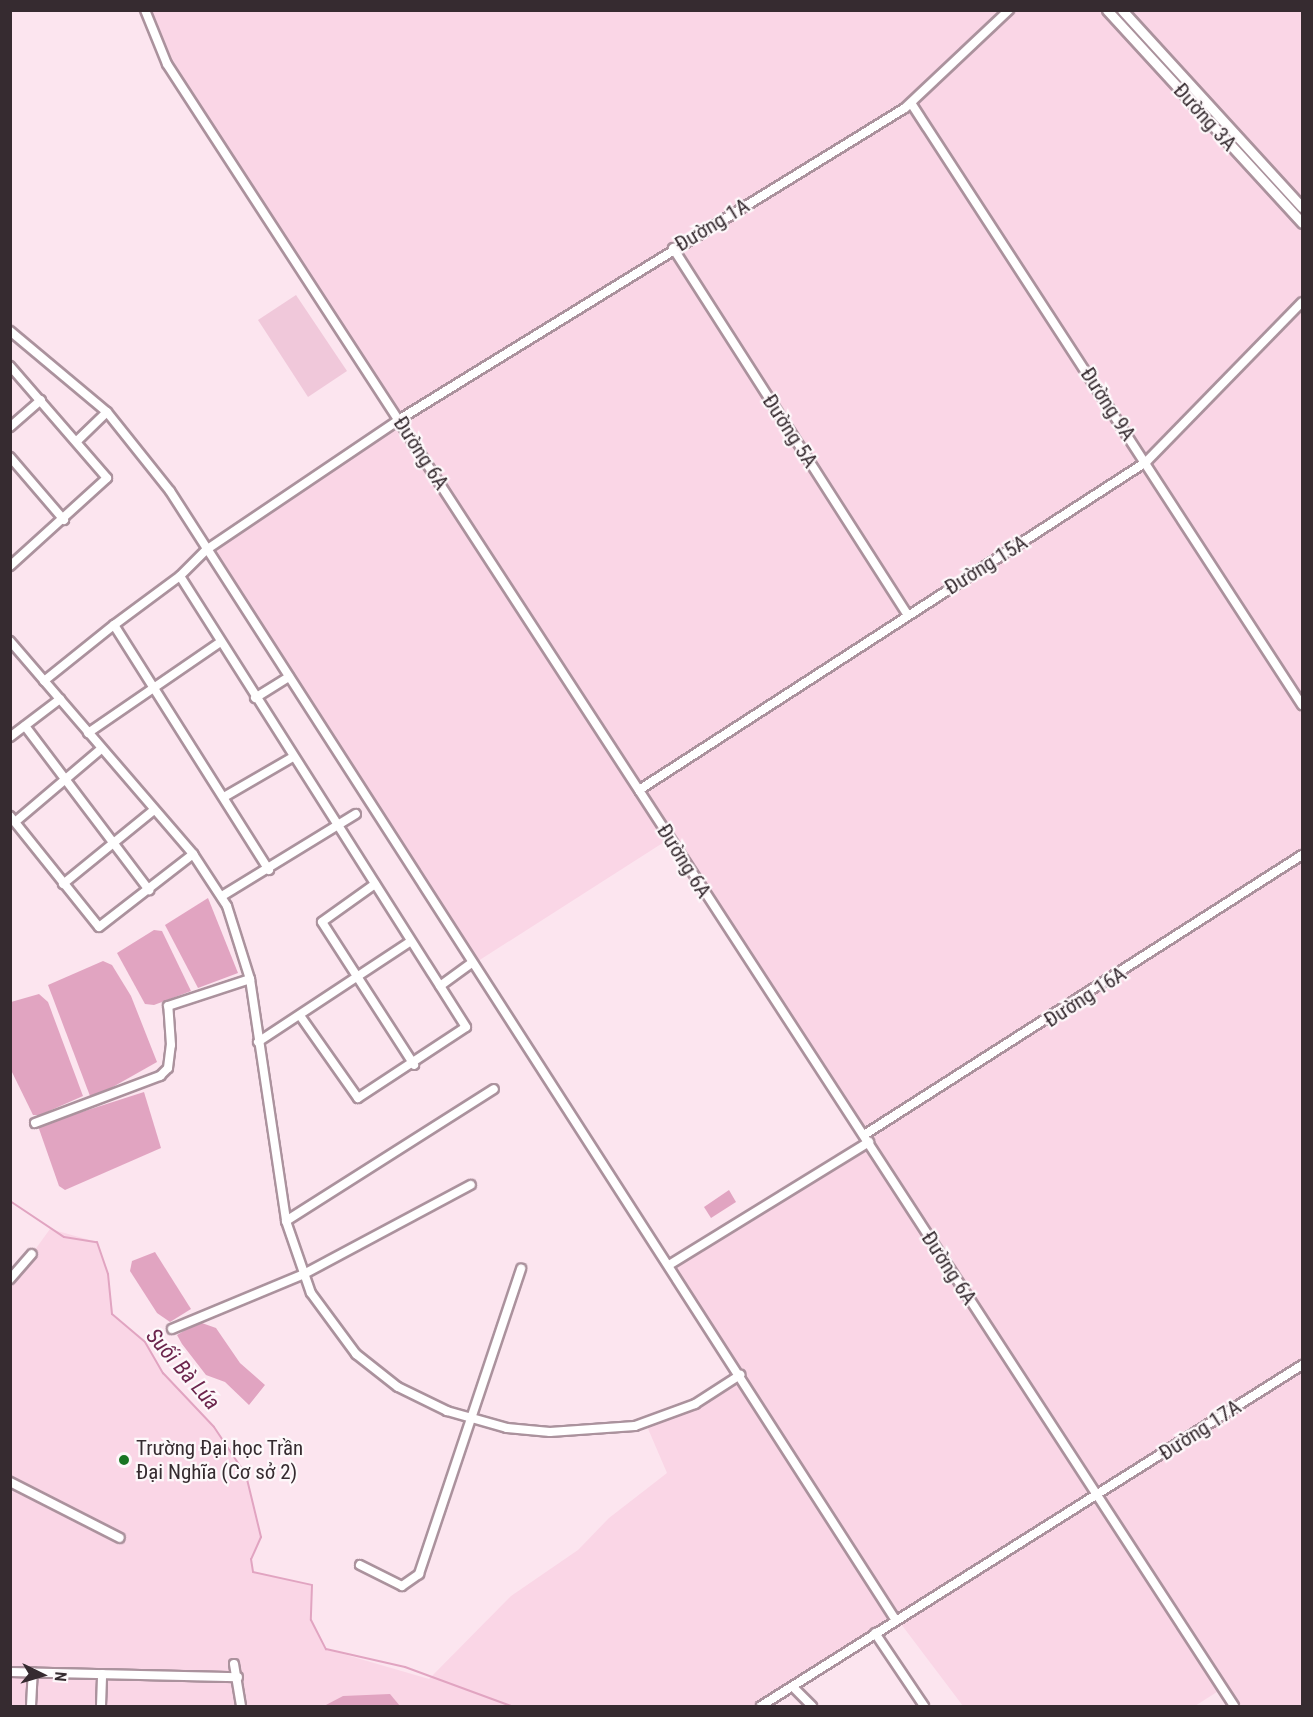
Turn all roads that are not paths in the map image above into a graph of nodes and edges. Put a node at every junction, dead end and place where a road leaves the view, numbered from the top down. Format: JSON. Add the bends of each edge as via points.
{"nodes":[{"id":1,"x":145,"y":10,"type":"edge"},
{"id":2,"x":1009,"y":10,"type":"edge"},
{"id":3,"x":1107,"y":10,"type":"edge"},
{"id":4,"x":1122,"y":10,"type":"edge"},
{"id":5,"x":911,"y":103,"type":"junction"},
{"id":6,"x":1302,"y":207,"type":"edge"},
{"id":7,"x":1302,"y":224,"type":"edge"},
{"id":8,"x":673,"y":248,"type":"junction"},
{"id":9,"x":1302,"y":302,"type":"edge"},
{"id":10,"x":10,"y":331,"type":"edge"},
{"id":11,"x":10,"y":366,"type":"edge"},
{"id":12,"x":41,"y":400,"type":"junction"},
{"id":13,"x":107,"y":412,"type":"junction"},
{"id":14,"x":399,"y":419,"type":"junction"},
{"id":15,"x":10,"y":427,"type":"edge"},
{"id":16,"x":78,"y":440,"type":"junction"},
{"id":17,"x":10,"y":457,"type":"edge"},
{"id":18,"x":1146,"y":462,"type":"junction"},
{"id":19,"x":64,"y":520,"type":"junction"},
{"id":20,"x":206,"y":550,"type":"junction"},
{"id":21,"x":10,"y":566,"type":"edge"},
{"id":22,"x":180,"y":576,"type":"junction"},
{"id":23,"x":907,"y":614,"type":"junction"},
{"id":24,"x":114,"y":625,"type":"junction"},
{"id":25,"x":10,"y":641,"type":"edge"},
{"id":26,"x":219,"y":643,"type":"junction"},
{"id":27,"x":289,"y":677,"type":"junction"},
{"id":28,"x":44,"y":681,"type":"junction"},
{"id":29,"x":154,"y":687,"type":"junction"},
{"id":30,"x":255,"y":698,"type":"junction"},
{"id":31,"x":60,"y":699,"type":"junction"},
{"id":32,"x":1302,"y":705,"type":"edge"},
{"id":33,"x":25,"y":726,"type":"junction"},
{"id":34,"x":88,"y":734,"type":"junction"},
{"id":35,"x":10,"y":737,"type":"edge"},
{"id":36,"x":101,"y":749,"type":"junction"},
{"id":37,"x":293,"y":757,"type":"junction"},
{"id":38,"x":65,"y":781,"type":"junction"},
{"id":39,"x":639,"y":790,"type":"junction"},
{"id":40,"x":224,"y":797,"type":"junction"},
{"id":41,"x":154,"y":810,"type":"junction"},
{"id":42,"x":357,"y":814,"type":"dead end"},
{"id":43,"x":13,"y":819,"type":"edge"},
{"id":44,"x":338,"y":827,"type":"junction"},
{"id":45,"x":113,"y":845,"type":"junction"},
{"id":46,"x":193,"y":854,"type":"junction"},
{"id":47,"x":1302,"y":855,"type":"edge"},
{"id":48,"x":269,"y":870,"type":"junction"},
{"id":49,"x":63,"y":884,"type":"junction"},
{"id":50,"x":375,"y":884,"type":"junction"},
{"id":51,"x":148,"y":890,"type":"junction"},
{"id":52,"x":222,"y":897,"type":"junction"},
{"id":53,"x":411,"y":941,"type":"junction"},
{"id":54,"x":472,"y":963,"type":"junction"},
{"id":55,"x":357,"y":978,"type":"junction"},
{"id":56,"x":250,"y":979,"type":"junction"},
{"id":57,"x":440,"y":986,"type":"junction"},
{"id":58,"x":301,"y":1017,"type":"junction"},
{"id":59,"x":258,"y":1042,"type":"junction"},
{"id":60,"x":414,"y":1065,"type":"junction"},
{"id":61,"x":494,"y":1089,"type":"dead end"},
{"id":62,"x":35,"y":1123,"type":"dead end"},
{"id":63,"x":866,"y":1138,"type":"junction"},
{"id":64,"x":471,"y":1185,"type":"dead end"},
{"id":65,"x":286,"y":1221,"type":"junction"},
{"id":66,"x":32,"y":1254,"type":"dead end"},
{"id":67,"x":669,"y":1265,"type":"junction"},
{"id":68,"x":521,"y":1269,"type":"dead end"},
{"id":69,"x":304,"y":1274,"type":"junction"},
{"id":70,"x":10,"y":1279,"type":"edge"},
{"id":71,"x":172,"y":1329,"type":"dead end"},
{"id":72,"x":1302,"y":1365,"type":"edge"},
{"id":73,"x":740,"y":1375,"type":"junction"},
{"id":74,"x":471,"y":1419,"type":"junction"},
{"id":75,"x":10,"y":1482,"type":"edge"},
{"id":76,"x":1097,"y":1494,"type":"junction"},
{"id":77,"x":120,"y":1538,"type":"dead end"},
{"id":78,"x":360,"y":1565,"type":"dead end"},
{"id":79,"x":895,"y":1619,"type":"junction"},
{"id":80,"x":875,"y":1633,"type":"junction"},
{"id":81,"x":234,"y":1664,"type":"dead end"},
{"id":82,"x":10,"y":1672,"type":"edge"},
{"id":83,"x":33,"y":1672,"type":"junction"},
{"id":84,"x":102,"y":1674,"type":"junction"},
{"id":85,"x":238,"y":1677,"type":"junction"},
{"id":86,"x":793,"y":1687,"type":"junction"},
{"id":87,"x":31,"y":1707,"type":"edge"},
{"id":88,"x":101,"y":1707,"type":"edge"},
{"id":89,"x":240,"y":1707,"type":"edge"},
{"id":90,"x":761,"y":1707,"type":"edge"},
{"id":91,"x":812,"y":1707,"type":"edge"},
{"id":92,"x":924,"y":1707,"type":"edge"},
{"id":93,"x":1234,"y":1707,"type":"edge"}],
"edges":[{"from":1,"to":14,"type":"street","name":"Đường 6A","via":[[167,64]]},
{"from":2,"to":5,"type":"street","name":"Đường 1A"},
{"from":3,"to":7,"type":"street","name":"Đường 3A"},
{"from":4,"to":6,"type":"street","name":"Đường 3A"},
{"from":5,"to":8,"type":"street","name":"Đường 1A"},
{"from":5,"to":18,"type":"street","name":"Đường 9A"},
{"from":8,"to":14,"type":"street","name":"Đường 1A"},
{"from":8,"to":23,"type":"street","name":"Đường 5A"},
{"from":9,"to":18,"type":"street","name":"Đường 15A"},
{"from":10,"to":13,"type":"street"},
{"from":11,"to":12,"type":"street"},
{"from":12,"to":15,"type":"street"},
{"from":12,"to":16,"type":"street"},
{"from":13,"to":16,"type":"street"},
{"from":13,"to":20,"type":"street","via":[[170,491]]},
{"from":14,"to":20,"type":"street","name":"Đường 1A"},
{"from":14,"to":39,"type":"street","name":"Đường 6A"},
{"from":16,"to":19,"type":"street","via":[[106,478]]},
{"from":17,"to":19,"type":"street"},
{"from":18,"to":23,"type":"street","name":"Đường 15A"},
{"from":18,"to":32,"type":"street","name":"Đường 9A"},
{"from":19,"to":21,"type":"street"},
{"from":20,"to":22,"type":"street","name":"Đường 1A"},
{"from":20,"to":27,"type":"street"},
{"from":22,"to":24,"type":"street","name":"Đường 1A"},
{"from":22,"to":26,"type":"street"},
{"from":23,"to":39,"type":"street","name":"Đường 15A"},
{"from":24,"to":28,"type":"street","name":"Đường 1A"},
{"from":24,"to":29,"type":"street"},
{"from":25,"to":28,"type":"street"},
{"from":26,"to":29,"type":"street"},
{"from":26,"to":30,"type":"street"},
{"from":27,"to":30,"type":"street"},
{"from":27,"to":54,"type":"street"},
{"from":28,"to":31,"type":"street"},
{"from":29,"to":34,"type":"street"},
{"from":29,"to":40,"type":"street"},
{"from":30,"to":37,"type":"street"},
{"from":31,"to":33,"type":"street"},
{"from":31,"to":34,"type":"street"},
{"from":33,"to":35,"type":"street"},
{"from":33,"to":38,"type":"street"},
{"from":34,"to":36,"type":"street"},
{"from":36,"to":38,"type":"street"},
{"from":36,"to":41,"type":"street"},
{"from":37,"to":40,"type":"street"},
{"from":37,"to":44,"type":"street"},
{"from":38,"to":43,"type":"street"},
{"from":38,"to":45,"type":"street"},
{"from":39,"to":63,"type":"street","name":"Đường 6A"},
{"from":40,"to":48,"type":"street"},
{"from":41,"to":45,"type":"street"},
{"from":41,"to":46,"type":"street"},
{"from":42,"to":44,"type":"street"},
{"from":43,"to":49,"type":"street"},
{"from":44,"to":48,"type":"street"},
{"from":44,"to":50,"type":"street"},
{"from":45,"to":49,"type":"street"},
{"from":45,"to":51,"type":"street"},
{"from":46,"to":51,"type":"street"},
{"from":46,"to":52,"type":"street"},
{"from":47,"to":63,"type":"street","name":"Đường 16A"},
{"from":48,"to":52,"type":"street"},
{"from":49,"to":51,"type":"street","via":[[99,927]]},
{"from":50,"to":53,"type":"street"},
{"from":50,"to":55,"type":"street","via":[[322,920]]},
{"from":52,"to":56,"type":"street"},
{"from":53,"to":55,"type":"street"},
{"from":53,"to":57,"type":"street"},
{"from":54,"to":57,"type":"street"},
{"from":54,"to":67,"type":"street"},
{"from":55,"to":58,"type":"street"},
{"from":55,"to":60,"type":"street"},
{"from":56,"to":59,"type":"street"},
{"from":56,"to":62,"type":"street","via":[[168,1006],[171,1045],[168,1068],[160,1076]]},
{"from":57,"to":60,"type":"street","via":[[466,1027]]},
{"from":58,"to":59,"type":"street"},
{"from":58,"to":60,"type":"street","via":[[358,1098]]},
{"from":59,"to":65,"type":"street"},
{"from":61,"to":65,"type":"street"},
{"from":63,"to":67,"type":"street","name":"Đường 16A"},
{"from":63,"to":76,"type":"street","name":"Đường 6A"},
{"from":64,"to":69,"type":"street"},
{"from":65,"to":69,"type":"street"},
{"from":66,"to":70,"type":"street"},
{"from":67,"to":73,"type":"street"},
{"from":68,"to":74,"type":"street"},
{"from":69,"to":71,"type":"street"},
{"from":69,"to":74,"type":"street","via":[[328,1319],[375,1372],[421,1400]]},
{"from":72,"to":76,"type":"street","name":"Đường 17A"},
{"from":73,"to":74,"type":"street","via":[[695,1404],[635,1426],[550,1432]]},
{"from":73,"to":79,"type":"street"},
{"from":74,"to":78,"type":"street","via":[[412,1584],[402,1586]]},
{"from":75,"to":77,"type":"street"},
{"from":76,"to":79,"type":"street","name":"Đường 17A"},
{"from":76,"to":93,"type":"street","name":"Đường 6A"},
{"from":79,"to":80,"type":"street","name":"Đường 17A"},
{"from":80,"to":86,"type":"street","name":"Đường 17A"},
{"from":80,"to":92,"type":"street"},
{"from":81,"to":85,"type":"street"},
{"from":82,"to":83,"type":"street"},
{"from":83,"to":84,"type":"street"},
{"from":83,"to":87,"type":"street"},
{"from":84,"to":85,"type":"street"},
{"from":84,"to":88,"type":"street"},
{"from":85,"to":89,"type":"street"},
{"from":86,"to":90,"type":"street","name":"Đường 17A"},
{"from":86,"to":91,"type":"street"}]}
